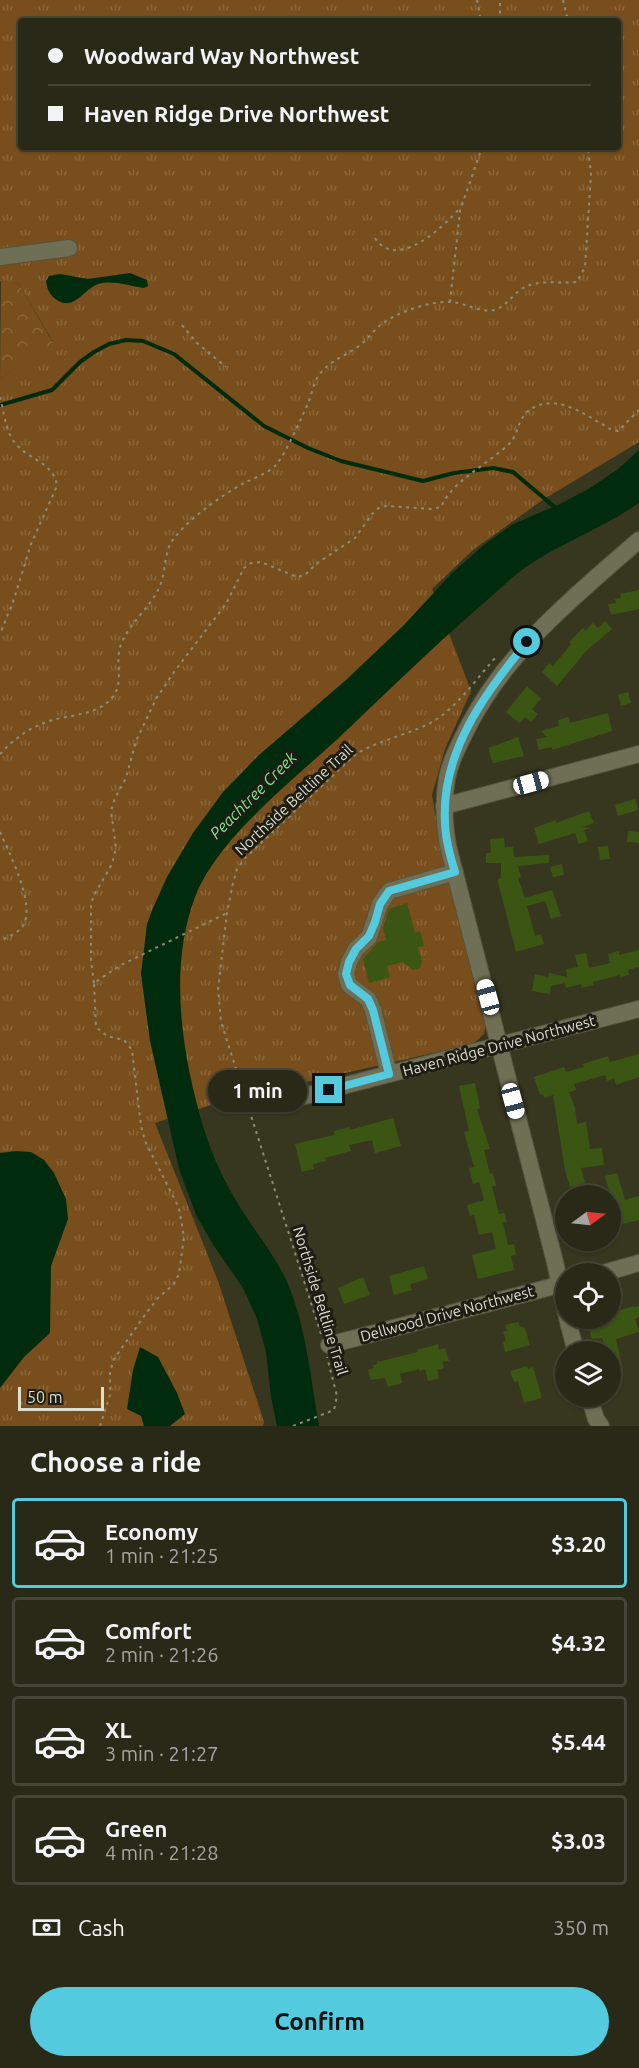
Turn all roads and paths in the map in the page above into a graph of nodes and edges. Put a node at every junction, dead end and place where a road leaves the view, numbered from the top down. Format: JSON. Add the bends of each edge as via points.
{"nodes":[{"id":1,"x":477,"y":0,"type":"edge"},
{"id":2,"x":500,"y":0,"type":"edge"},
{"id":3,"x":563,"y":0,"type":"edge"},
{"id":4,"x":480,"y":18,"type":"edge"},
{"id":5,"x":500,"y":18,"type":"edge"},
{"id":6,"x":567,"y":18,"type":"edge"},
{"id":7,"x":481,"y":150,"type":"edge"},
{"id":8,"x":588,"y":150,"type":"edge"},
{"id":9,"x":462,"y":206,"type":"junction"},
{"id":10,"x":375,"y":238,"type":"dead end"},
{"id":11,"x":69,"y":248,"type":"dead end"},
{"id":12,"x":0,"y":257,"type":"edge"},
{"id":13,"x":450,"y":302,"type":"junction"},
{"id":14,"x":182,"y":325,"type":"dead end"},
{"id":15,"x":226,"y":367,"type":"dead end"},
{"id":16,"x":0,"y":397,"type":"edge"},
{"id":17,"x":639,"y":410,"type":"edge"},
{"id":18,"x":639,"y":540,"type":"edge"},
{"id":19,"x":0,"y":634,"type":"edge"},
{"id":20,"x":502,"y":651,"type":"dead end"},
{"id":21,"x":0,"y":754,"type":"edge"},
{"id":22,"x":639,"y":754,"type":"edge"},
{"id":23,"x":444,"y":806,"type":"junction"},
{"id":24,"x":0,"y":832,"type":"edge"},
{"id":25,"x":455,"y":872,"type":"junction"},
{"id":26,"x":227,"y":913,"type":"junction"},
{"id":27,"x":0,"y":941,"type":"edge"},
{"id":28,"x":94,"y":983,"type":"junction"},
{"id":29,"x":639,"y":1009,"type":"edge"},
{"id":30,"x":499,"y":1045,"type":"junction"},
{"id":31,"x":389,"y":1074,"type":"junction"},
{"id":32,"x":246,"y":1100,"type":"junction"},
{"id":33,"x":289,"y":1100,"type":"joint"},
{"id":34,"x":555,"y":1263,"type":"edge"},
{"id":35,"x":639,"y":1263,"type":"edge"},
{"id":36,"x":621,"y":1268,"type":"edge"},
{"id":37,"x":555,"y":1285,"type":"edge"},
{"id":38,"x":326,"y":1345,"type":"junction"},
{"id":39,"x":592,"y":1407,"type":"edge"},
{"id":40,"x":100,"y":1426,"type":"edge"},
{"id":41,"x":293,"y":1426,"type":"edge"},
{"id":42,"x":601,"y":1426,"type":"edge"}],
"edges":[{"from":1,"to":4,"type":"path"},
{"from":2,"to":5,"type":"path"},
{"from":3,"to":6,"type":"path"},
{"from":7,"to":9,"type":"path"},
{"from":8,"to":13,"type":"path","via":[[591,175],[585,267],[577,282],[533,284],[492,310]]},
{"from":9,"to":10,"type":"path","via":[[422,242],[387,249]]},
{"from":9,"to":13,"type":"path"},
{"from":11,"to":12,"type":"street"},
{"from":13,"to":21,"type":"path","via":[[395,316],[324,369],[272,468],[226,492],[170,545],[157,594],[121,644],[118,686],[113,697],[92,711],[32,728]]},
{"from":14,"to":15,"type":"path","via":[[196,343]]},
{"from":16,"to":19,"type":"path","via":[[13,440],[50,468],[57,486],[31,544]]},
{"from":17,"to":28,"type":"path","via":[[618,430],[612,430],[576,409],[562,404],[542,405],[527,412],[514,438],[448,495],[441,507],[380,507],[355,537],[305,575],[297,577],[261,562],[244,568],[226,604],[156,699],[115,798],[111,811],[116,848],[91,906]]},
{"from":18,"to":23,"type":"street","via":[[551,617],[503,671],[457,748]]},
{"from":20,"to":26,"type":"path","name":"Northside Beltline Trail","via":[[454,705],[423,726],[356,754],[245,858],[237,869]]},
{"from":22,"to":23,"type":"street"},
{"from":23,"to":25,"type":"street"},
{"from":24,"to":27,"type":"path","via":[[26,899],[24,924]]},
{"from":25,"to":30,"type":"street"},
{"from":25,"to":31,"type":"street","via":[[389,891],[369,936],[349,962],[346,974],[350,985],[368,999],[373,1010]]},
{"from":26,"to":28,"type":"path","via":[[121,965]]},
{"from":26,"to":32,"type":"path","name":"Northside Beltline Trail","via":[[218,1006]]},
{"from":28,"to":40,"type":"path","via":[[96,1027],[107,1036],[124,1040],[132,1050],[145,1141],[179,1208],[184,1237],[174,1284],[152,1305],[114,1359],[110,1395]]},
{"from":29,"to":30,"type":"street","name":"Haven Ridge Drive Northwest"},
{"from":30,"to":31,"type":"street","name":"Haven Ridge Drive Northwest"},
{"from":30,"to":34,"type":"street"},
{"from":31,"to":33,"type":"street","name":"Haven Ridge Drive Northwest"},
{"from":32,"to":33,"type":"path","via":[[287,1089]]},
{"from":32,"to":38,"type":"path","name":"Northside Beltline Trail"},
{"from":35,"to":36,"type":"street"},
{"from":37,"to":38,"type":"street","name":"Dellwood Drive Northwest"},
{"from":38,"to":41,"type":"path","name":"Northside Beltline Trail","via":[[336,1406],[330,1413]]},
{"from":39,"to":42,"type":"street"}]}
